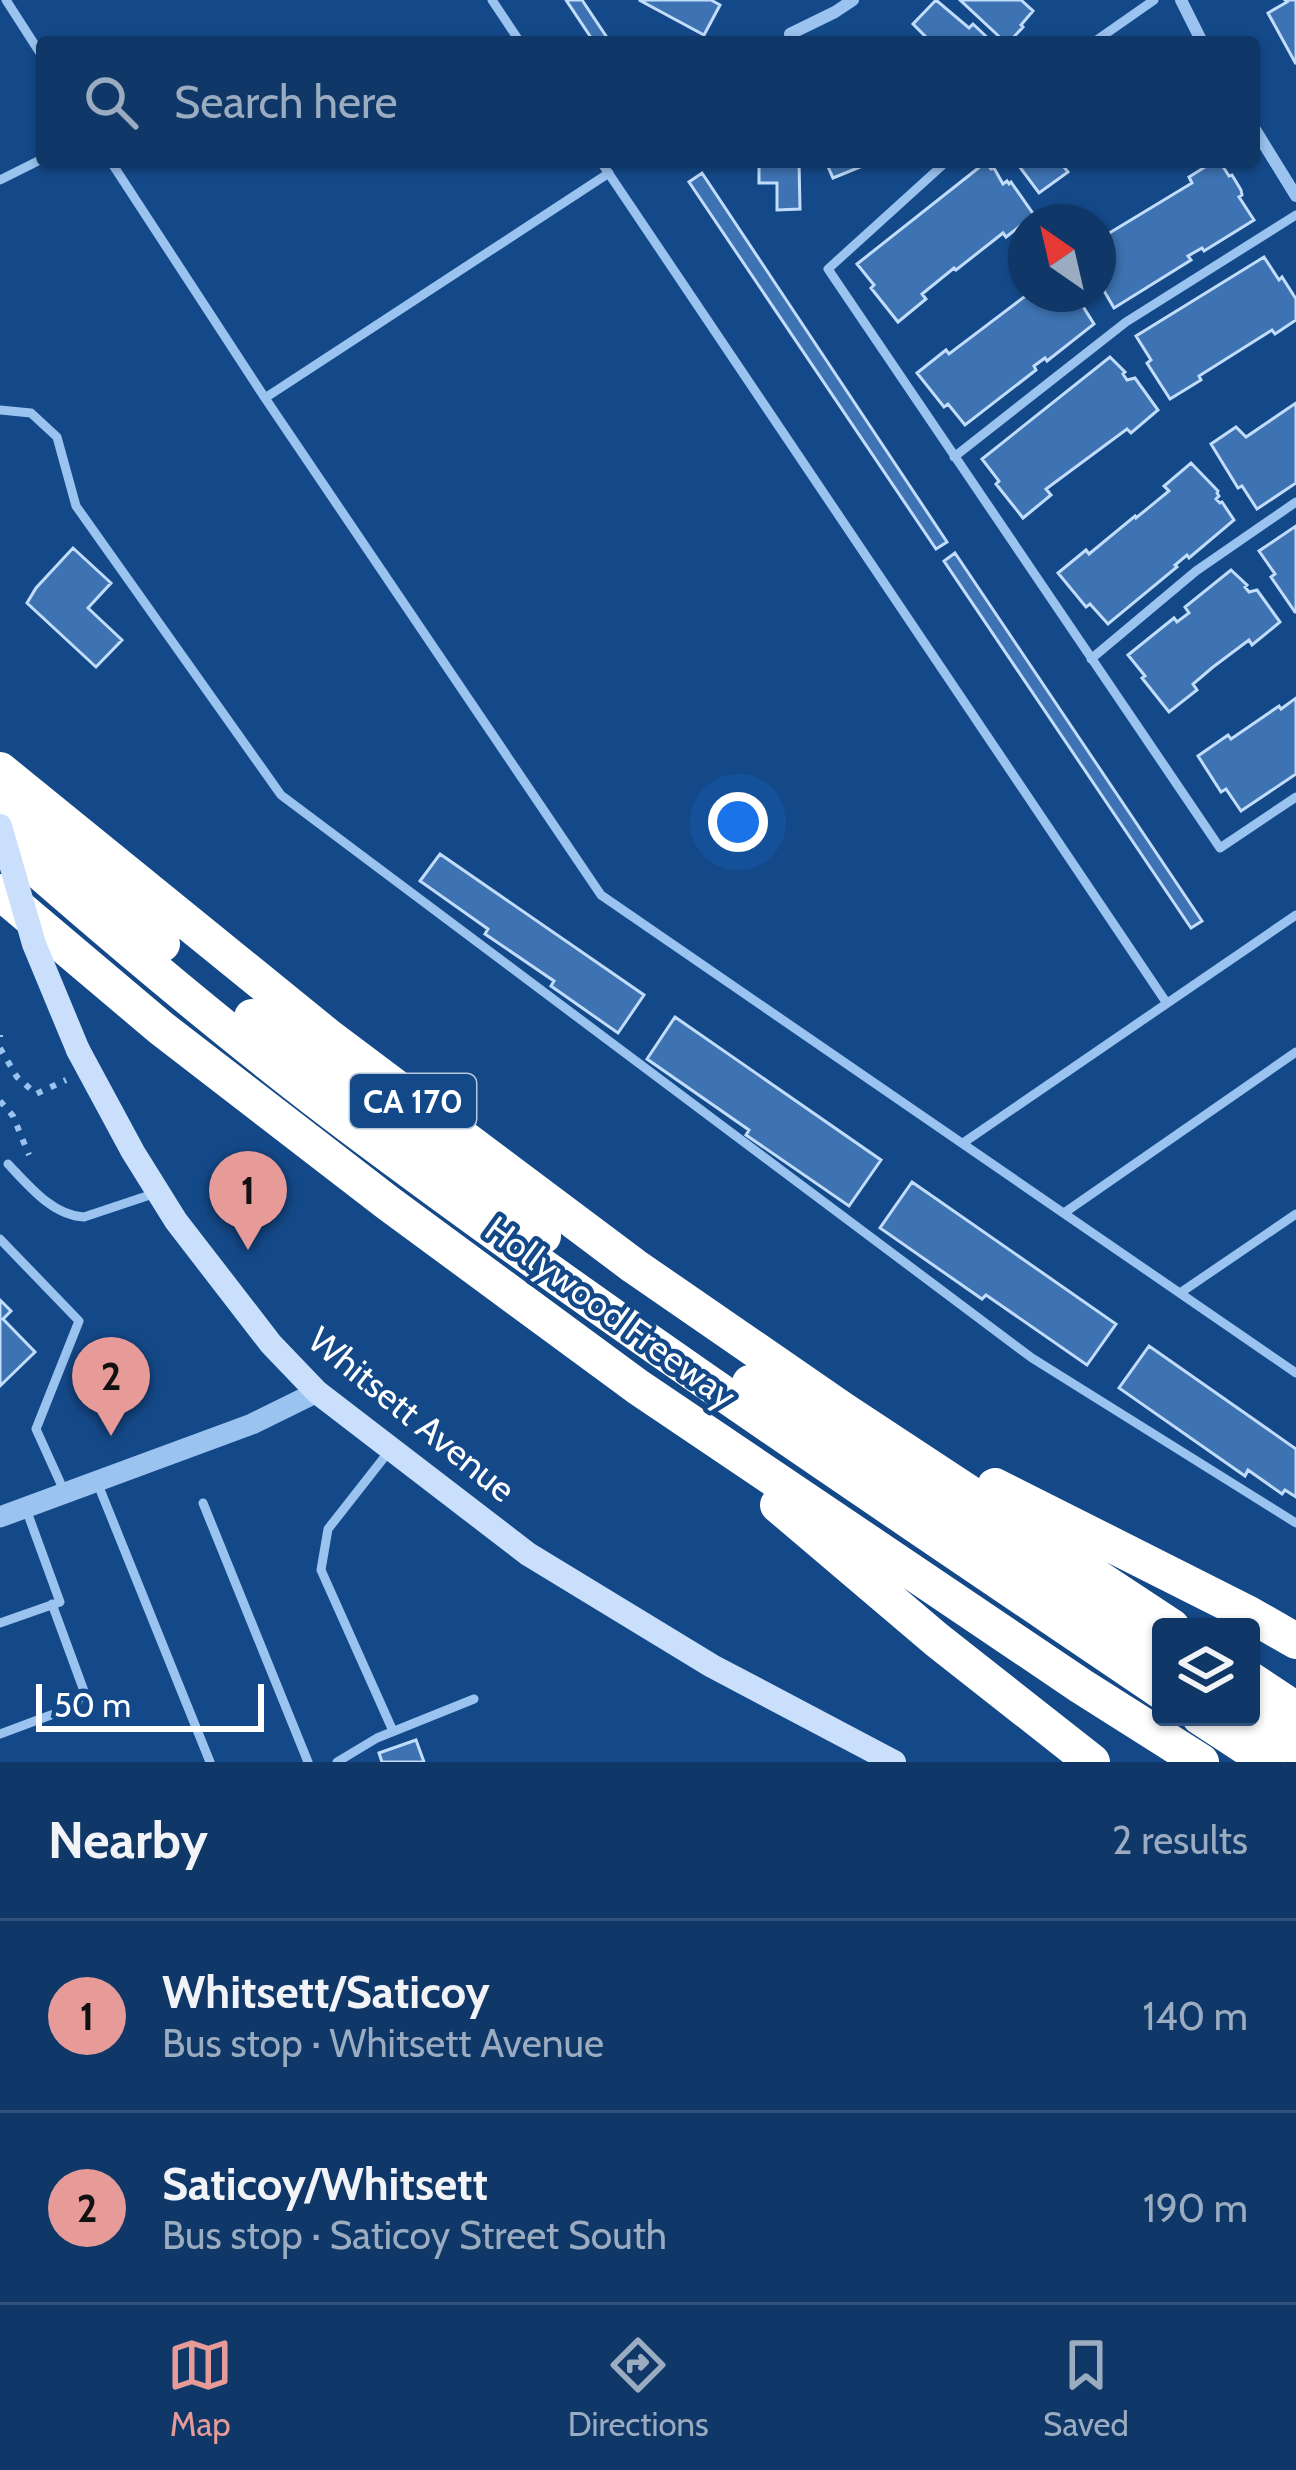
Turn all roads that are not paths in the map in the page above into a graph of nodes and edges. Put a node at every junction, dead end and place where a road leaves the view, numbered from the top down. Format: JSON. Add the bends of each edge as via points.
{"nodes":[{"id":1,"x":5,"y":0,"type":"edge"},
{"id":2,"x":492,"y":0,"type":"edge"},
{"id":3,"x":853,"y":0,"type":"edge"},
{"id":4,"x":1154,"y":0,"type":"edge"},
{"id":5,"x":1181,"y":0,"type":"edge"},
{"id":6,"x":790,"y":34,"type":"dead end"},
{"id":7,"x":516,"y":36,"type":"edge"},
{"id":8,"x":1103,"y":36,"type":"edge"},
{"id":9,"x":1199,"y":36,"type":"edge"},
{"id":10,"x":36,"y":47,"type":"edge"},
{"id":11,"x":1260,"y":138,"type":"edge"},
{"id":12,"x":36,"y":162,"type":"edge"},
{"id":13,"x":115,"y":168,"type":"edge"},
{"id":14,"x":606,"y":168,"type":"edge"},
{"id":15,"x":939,"y":168,"type":"edge"},
{"id":16,"x":609,"y":173,"type":"junction"},
{"id":17,"x":0,"y":180,"type":"edge"},
{"id":18,"x":1296,"y":196,"type":"edge"},
{"id":19,"x":1296,"y":215,"type":"edge"},
{"id":20,"x":265,"y":398,"type":"junction"},
{"id":21,"x":0,"y":410,"type":"edge"},
{"id":22,"x":954,"y":457,"type":"junction"},
{"id":23,"x":1296,"y":502,"type":"edge"},
{"id":24,"x":1091,"y":659,"type":"junction"},
{"id":25,"x":0,"y":770,"type":"edge"},
{"id":26,"x":1296,"y":797,"type":"edge"},
{"id":27,"x":0,"y":807,"type":"edge"},
{"id":28,"x":0,"y":826,"type":"edge"},
{"id":29,"x":0,"y":837,"type":"edge"},
{"id":30,"x":0,"y":892,"type":"edge"},
{"id":31,"x":1296,"y":915,"type":"edge"},
{"id":32,"x":1166,"y":1002,"type":"junction"},
{"id":33,"x":1296,"y":1052,"type":"edge"},
{"id":34,"x":963,"y":1144,"type":"junction"},
{"id":35,"x":8,"y":1164,"type":"dead end"},
{"id":36,"x":158,"y":1192,"type":"junction"},
{"id":37,"x":1064,"y":1213,"type":"junction"},
{"id":38,"x":1296,"y":1214,"type":"edge"},
{"id":39,"x":0,"y":1239,"type":"edge"},
{"id":40,"x":1180,"y":1293,"type":"junction"},
{"id":41,"x":1296,"y":1372,"type":"edge"},
{"id":42,"x":638,"y":1387,"type":"junction"},
{"id":43,"x":317,"y":1393,"type":"junction"},
{"id":44,"x":843,"y":1410,"type":"junction"},
{"id":45,"x":390,"y":1450,"type":"junction"},
{"id":46,"x":97,"y":1482,"type":"junction"},
{"id":47,"x":65,"y":1493,"type":"junction"},
{"id":48,"x":203,"y":1503,"type":"dead end"},
{"id":49,"x":26,"y":1508,"type":"junction"},
{"id":50,"x":0,"y":1517,"type":"edge"},
{"id":51,"x":1296,"y":1523,"type":"edge"},
{"id":52,"x":52,"y":1604,"type":"junction"},
{"id":53,"x":1158,"y":1618,"type":"edge"},
{"id":54,"x":0,"y":1623,"type":"edge"},
{"id":55,"x":1296,"y":1641,"type":"edge"},
{"id":56,"x":1152,"y":1651,"type":"edge"},
{"id":57,"x":1152,"y":1685,"type":"edge"},
{"id":58,"x":1260,"y":1686,"type":"edge"},
{"id":59,"x":474,"y":1699,"type":"dead end"},
{"id":60,"x":1296,"y":1710,"type":"edge"},
{"id":61,"x":1260,"y":1722,"type":"edge"},
{"id":62,"x":1214,"y":1726,"type":"edge"},
{"id":63,"x":394,"y":1731,"type":"junction"},
{"id":64,"x":0,"y":1734,"type":"edge"},
{"id":65,"x":1296,"y":1746,"type":"edge"},
{"id":66,"x":209,"y":1762,"type":"edge"},
{"id":67,"x":308,"y":1762,"type":"edge"},
{"id":68,"x":337,"y":1762,"type":"edge"},
{"id":69,"x":894,"y":1762,"type":"edge"},
{"id":70,"x":1092,"y":1762,"type":"edge"},
{"id":71,"x":1202,"y":1762,"type":"edge"},
{"id":72,"x":1269,"y":1762,"type":"edge"}],
"edges":[{"from":1,"to":10,"type":"lane"},
{"from":2,"to":7,"type":"lane"},
{"from":3,"to":6,"type":"street"},
{"from":4,"to":8,"type":"lane"},
{"from":5,"to":9,"type":"street"},
{"from":11,"to":18,"type":"street"},
{"from":12,"to":17,"type":"lane"},
{"from":13,"to":20,"type":"lane"},
{"from":14,"to":16,"type":"lane"},
{"from":15,"to":22,"type":"lane","via":[[828,269]]},
{"from":16,"to":20,"type":"lane"},
{"from":16,"to":32,"type":"lane"},
{"from":19,"to":22,"type":"lane","via":[[1126,322]]},
{"from":20,"to":34,"type":"lane","via":[[601,895]]},
{"from":21,"to":51,"type":"lane","via":[[31,412],[57,437],[76,506],[281,795],[1032,1358]]},
{"from":22,"to":24,"type":"lane"},
{"from":23,"to":24,"type":"lane","via":[[1196,571]]},
{"from":24,"to":26,"type":"lane","via":[[1220,848]]},
{"from":25,"to":44,"type":"highway","name":"Hollywood Freeway","number":"CA 170","via":[[461,1138]]},
{"from":27,"to":56,"type":"highway","via":[[226,997],[541,1234]]},
{"from":28,"to":36,"type":"main road","name":"Whitsett Avenue","bridge":true,"via":[[53,994]]},
{"from":29,"to":57,"type":"highway","via":[[373,1143]]},
{"from":30,"to":42,"type":"highway","name":"Hollywood Freeway","number":"CA 170","via":[[180,1042]]},
{"from":31,"to":32,"type":"lane"},
{"from":32,"to":34,"type":"lane"},
{"from":33,"to":37,"type":"lane"},
{"from":34,"to":37,"type":"lane"},
{"from":35,"to":36,"type":"lane","via":[[72,1217]]},
{"from":36,"to":43,"type":"main road","name":"Whitsett Avenue"},
{"from":37,"to":40,"type":"lane"},
{"from":38,"to":40,"type":"lane"},
{"from":39,"to":47,"type":"lane","via":[[79,1321],[36,1429]]},
{"from":40,"to":41,"type":"lane"},
{"from":42,"to":70,"type":"highway"},
{"from":42,"to":71,"type":"highway","name":"Hollywood Freeway","number":"CA 170"},
{"from":43,"to":45,"type":"main road","name":"Whitsett Avenue"},
{"from":43,"to":46,"type":"street"},
{"from":44,"to":53,"type":"highway","name":"Hollywood Freeway","number":"CA 170"},
{"from":44,"to":55,"type":"highway"},
{"from":45,"to":63,"type":"lane","via":[[328,1529],[321,1570]]},
{"from":45,"to":69,"type":"main road","name":"Whitsett Avenue","via":[[528,1553],[712,1666]]},
{"from":46,"to":47,"type":"street"},
{"from":46,"to":66,"type":"lane"},
{"from":47,"to":49,"type":"street"},
{"from":48,"to":67,"type":"lane"},
{"from":49,"to":50,"type":"street"},
{"from":49,"to":52,"type":"lane","via":[[60,1602]]},
{"from":52,"to":54,"type":"lane"},
{"from":52,"to":64,"type":"lane","via":[[84,1691],[75,1706]]},
{"from":58,"to":60,"type":"highway"},
{"from":59,"to":63,"type":"lane"},
{"from":61,"to":65,"type":"highway"},
{"from":62,"to":72,"type":"highway"},
{"from":63,"to":68,"type":"lane"}]}
